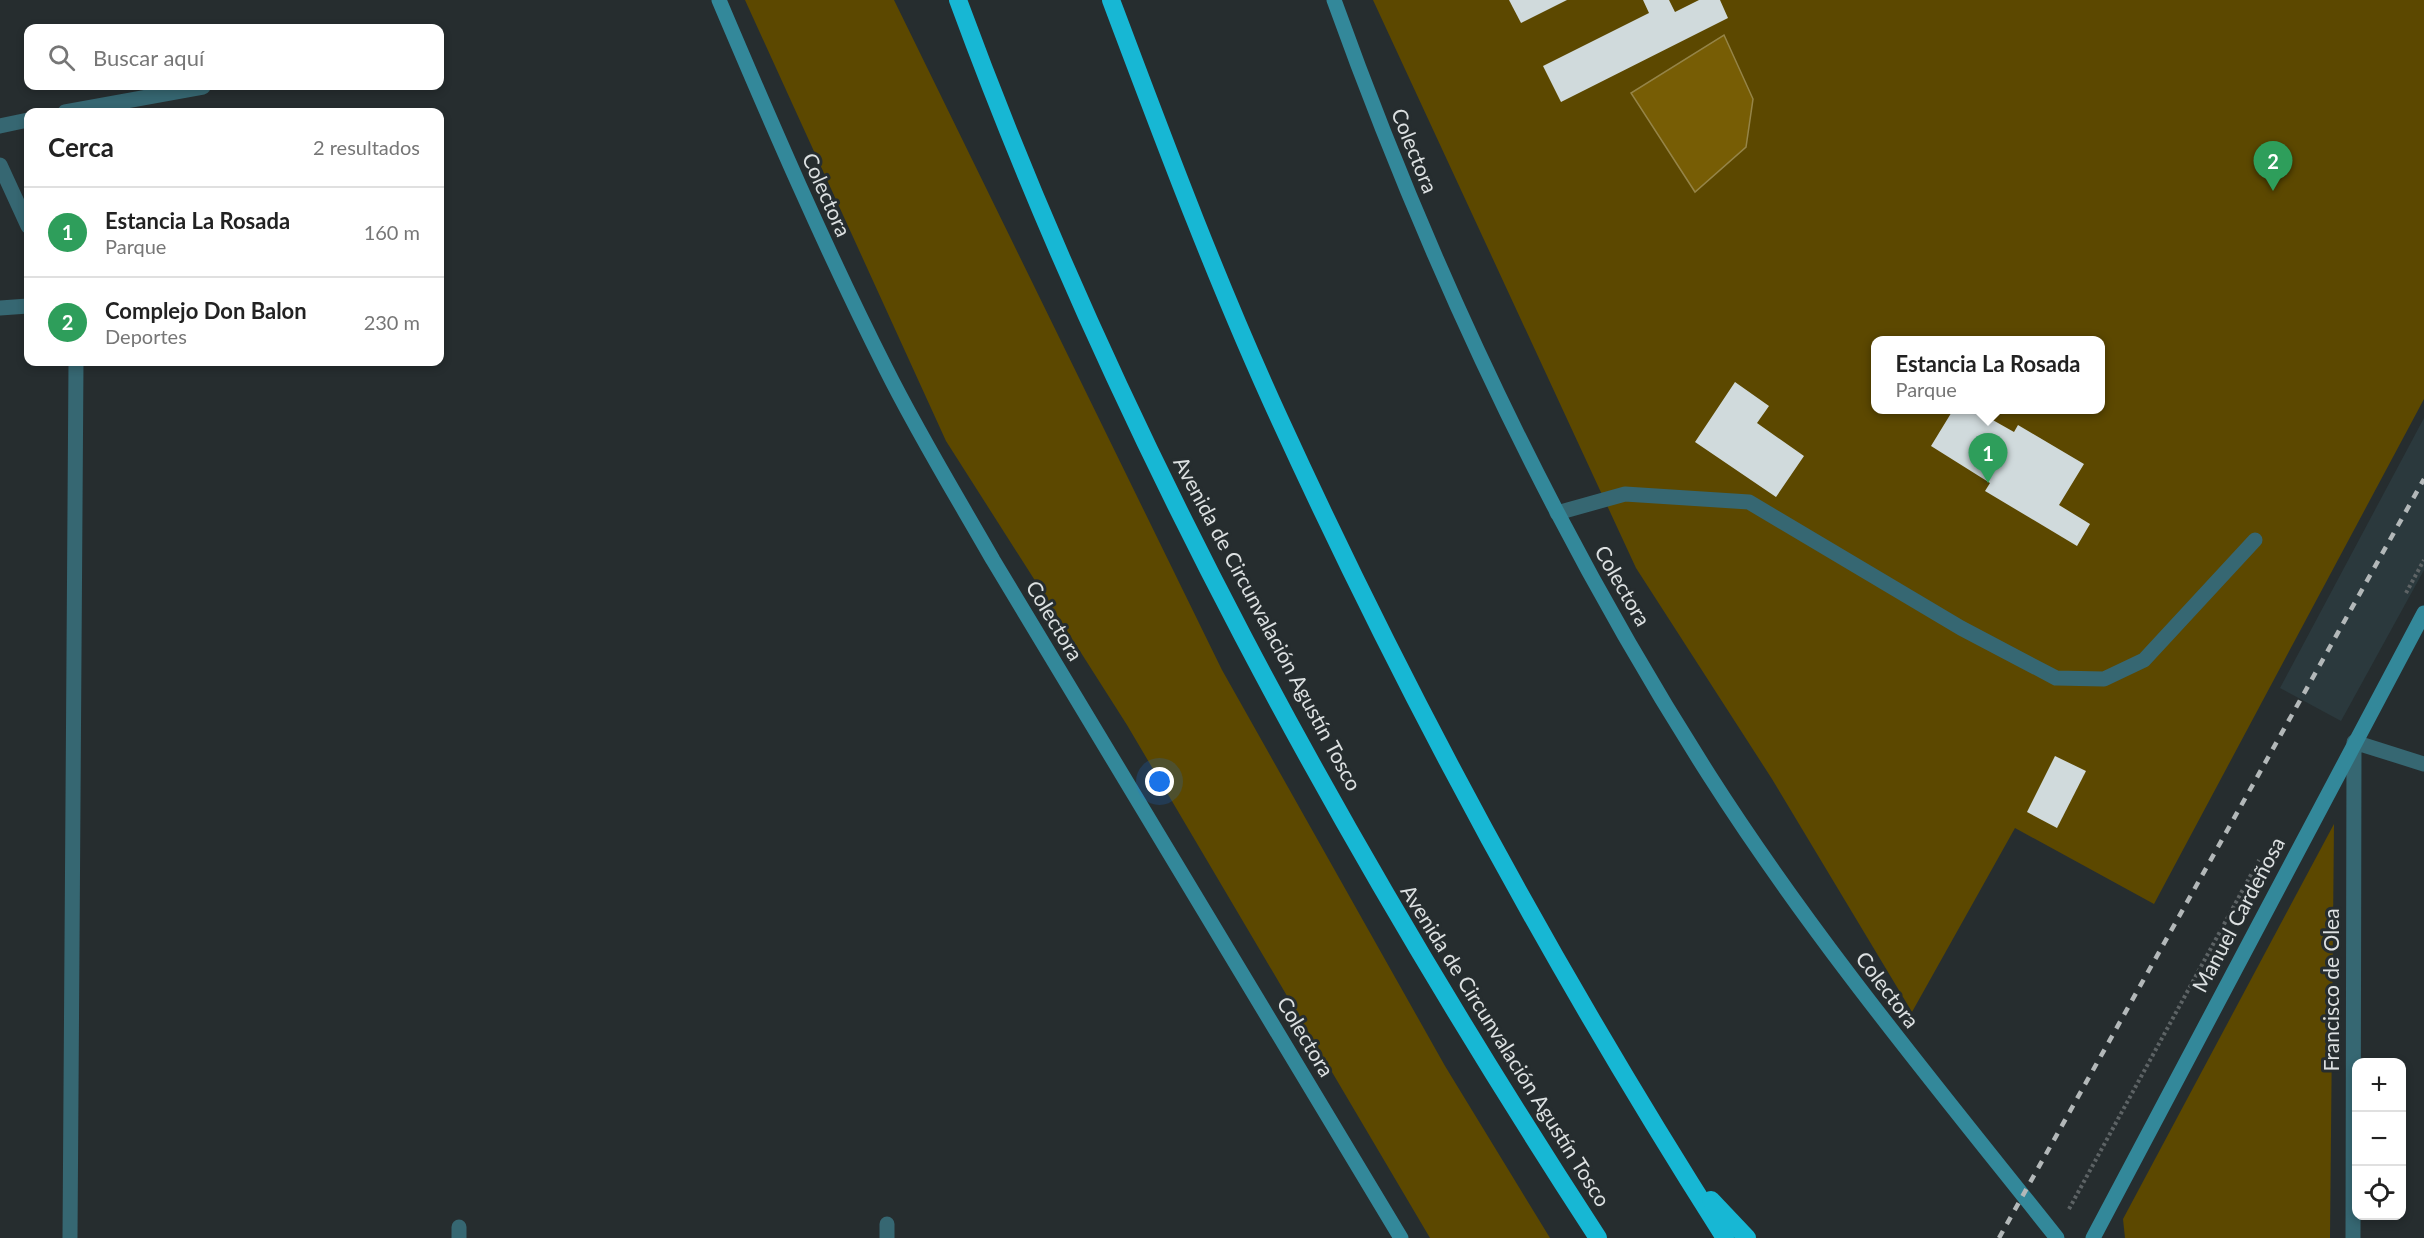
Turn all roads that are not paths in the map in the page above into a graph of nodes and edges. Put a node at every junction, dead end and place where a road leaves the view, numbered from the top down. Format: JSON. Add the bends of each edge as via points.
{"nodes":[{"id":1,"x":719,"y":0,"type":"edge"},
{"id":2,"x":958,"y":0,"type":"edge"},
{"id":3,"x":1111,"y":0,"type":"edge"},
{"id":4,"x":1334,"y":0,"type":"edge"},
{"id":5,"x":186,"y":90,"type":"edge"},
{"id":6,"x":87,"y":108,"type":"edge"},
{"id":7,"x":24,"y":121,"type":"edge"},
{"id":8,"x":0,"y":126,"type":"edge"},
{"id":9,"x":0,"y":165,"type":"edge"},
{"id":10,"x":24,"y":217,"type":"edge"},
{"id":11,"x":24,"y":306,"type":"edge"},
{"id":12,"x":0,"y":308,"type":"edge"},
{"id":13,"x":76,"y":366,"type":"edge"},
{"id":14,"x":1557,"y":513,"type":"junction"},
{"id":15,"x":2255,"y":540,"type":"dead end"},
{"id":16,"x":2424,"y":613,"type":"edge"},
{"id":17,"x":2354,"y":742,"type":"junction"},
{"id":18,"x":2424,"y":764,"type":"edge"},
{"id":19,"x":1682,"y":1171,"type":"junction"},
{"id":20,"x":2056,"y":1237,"type":"edge"},
{"id":21,"x":70,"y":1238,"type":"edge"},
{"id":22,"x":1401,"y":1238,"type":"edge"},
{"id":23,"x":1598,"y":1238,"type":"edge"},
{"id":24,"x":1725,"y":1238,"type":"edge"},
{"id":25,"x":1747,"y":1238,"type":"edge"},
{"id":26,"x":2093,"y":1238,"type":"edge"},
{"id":27,"x":2353,"y":1238,"type":"edge"}],
"edges":[{"from":1,"to":22,"type":"main road","name":"Colectora","via":[[811,215],[929,449]]},
{"from":2,"to":23,"type":"highway","name":"Avenida de Circunvalación Agustín Tosco","via":[[1017,152],[1116,376],[1235,620],[1401,922],[1509,1102]]},
{"from":3,"to":19,"type":"highway","via":[[1176,173],[1274,406],[1363,595],[1512,880]]},
{"from":4,"to":14,"type":"main road","name":"Colectora","via":[[1402,181]]},
{"from":5,"to":6,"type":"street"},
{"from":7,"to":8,"type":"street"},
{"from":9,"to":10,"type":"street"},
{"from":11,"to":12,"type":"street"},
{"from":13,"to":21,"type":"street"},
{"from":14,"to":15,"type":"street","via":[[1625,494],[1749,502],[1961,628],[2055,678],[2104,679],[2144,660]]},
{"from":14,"to":20,"type":"main road","name":"Colectora","via":[[1709,775],[1829,948]]},
{"from":16,"to":17,"type":"main road","name":"Manuel Cardeñosa"},
{"from":17,"to":18,"type":"street"},
{"from":17,"to":26,"type":"main road","name":"Manuel Cardeñosa"},
{"from":17,"to":27,"type":"street","name":"Francisco de Olea"},
{"from":19,"to":24,"type":"highway"},
{"from":19,"to":25,"type":"highway"}]}
